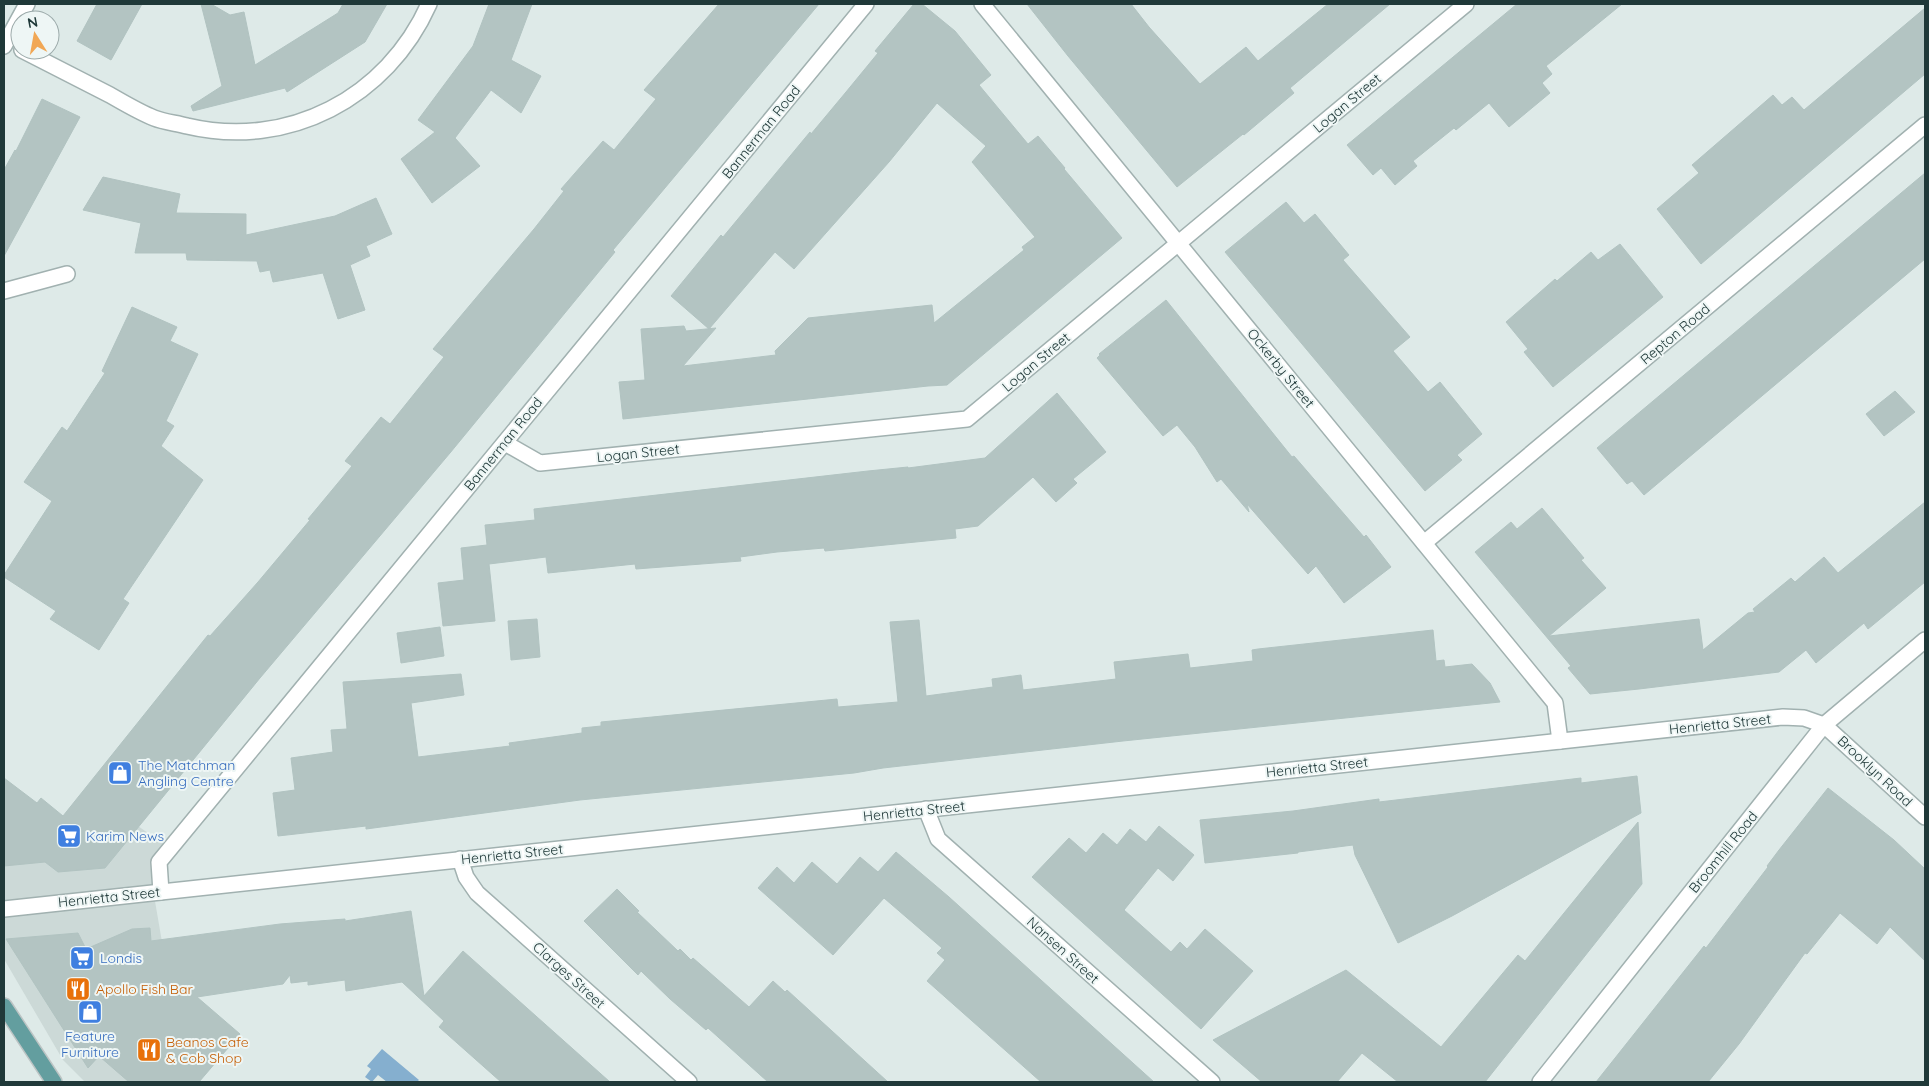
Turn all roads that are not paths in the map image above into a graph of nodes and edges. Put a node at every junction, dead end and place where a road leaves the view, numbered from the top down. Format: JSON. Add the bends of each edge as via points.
{"nodes":[{"id":1,"x":27,"y":4,"type":"edge"},
{"id":2,"x":430,"y":4,"type":"edge"},
{"id":3,"x":866,"y":4,"type":"edge"},
{"id":4,"x":982,"y":4,"type":"edge"},
{"id":5,"x":1466,"y":4,"type":"edge"},
{"id":6,"x":5,"y":44,"type":"edge"},
{"id":7,"x":42,"y":60,"type":"edge"},
{"id":8,"x":1925,"y":125,"type":"edge"},
{"id":9,"x":1178,"y":243,"type":"junction"},
{"id":10,"x":67,"y":274,"type":"dead end"},
{"id":11,"x":4,"y":291,"type":"edge"},
{"id":12,"x":505,"y":443,"type":"junction"},
{"id":13,"x":1424,"y":543,"type":"junction"},
{"id":14,"x":1925,"y":640,"type":"edge"},
{"id":15,"x":1824,"y":724,"type":"junction"},
{"id":16,"x":1560,"y":741,"type":"junction"},
{"id":17,"x":926,"y":809,"type":"junction"},
{"id":18,"x":1925,"y":817,"type":"edge"},
{"id":19,"x":460,"y":859,"type":"junction"},
{"id":20,"x":161,"y":892,"type":"junction"},
{"id":21,"x":4,"y":909,"type":"edge"},
{"id":22,"x":4,"y":1006,"type":"edge"},
{"id":23,"x":50,"y":1081,"type":"edge"},
{"id":24,"x":689,"y":1082,"type":"edge"},
{"id":25,"x":1212,"y":1082,"type":"edge"},
{"id":26,"x":1540,"y":1082,"type":"edge"}],
"edges":[{"from":1,"to":6,"type":"street"},
{"from":2,"to":7,"type":"street","via":[[397,57],[374,80],[340,104],[276,129],[211,132],[155,118]]},
{"from":3,"to":12,"type":"street","name":"Bannerman Road"},
{"from":4,"to":9,"type":"street","name":"Ockerby Street"},
{"from":5,"to":9,"type":"street","name":"Logan Street"},
{"from":8,"to":13,"type":"street","name":"Repton Road"},
{"from":9,"to":12,"type":"street","name":"Logan Street","via":[[967,419],[540,463]]},
{"from":9,"to":13,"type":"street","name":"Ockerby Street"},
{"from":10,"to":11,"type":"street"},
{"from":12,"to":20,"type":"street","name":"Bannerman Road","via":[[159,862]]},
{"from":13,"to":16,"type":"street","name":"Ockerby Street","via":[[1556,703]]},
{"from":14,"to":15,"type":"street","name":"Broomhill Road"},
{"from":15,"to":16,"type":"street","name":"Henrietta Street","via":[[1804,718],[1783,717]]},
{"from":15,"to":18,"type":"street","name":"Brooklyn Road"},
{"from":15,"to":26,"type":"street","name":"Broomhill Road"},
{"from":16,"to":17,"type":"street","name":"Henrietta Street"},
{"from":17,"to":19,"type":"street","name":"Henrietta Street"},
{"from":17,"to":25,"type":"street","name":"Nansen Street","via":[[938,839]]},
{"from":19,"to":20,"type":"street","name":"Henrietta Street"},
{"from":19,"to":24,"type":"street","name":"Clarges Street","via":[[466,877],[477,893]]},
{"from":20,"to":21,"type":"street","name":"Henrietta Street"},
{"from":22,"to":23,"type":"main road"}]}
